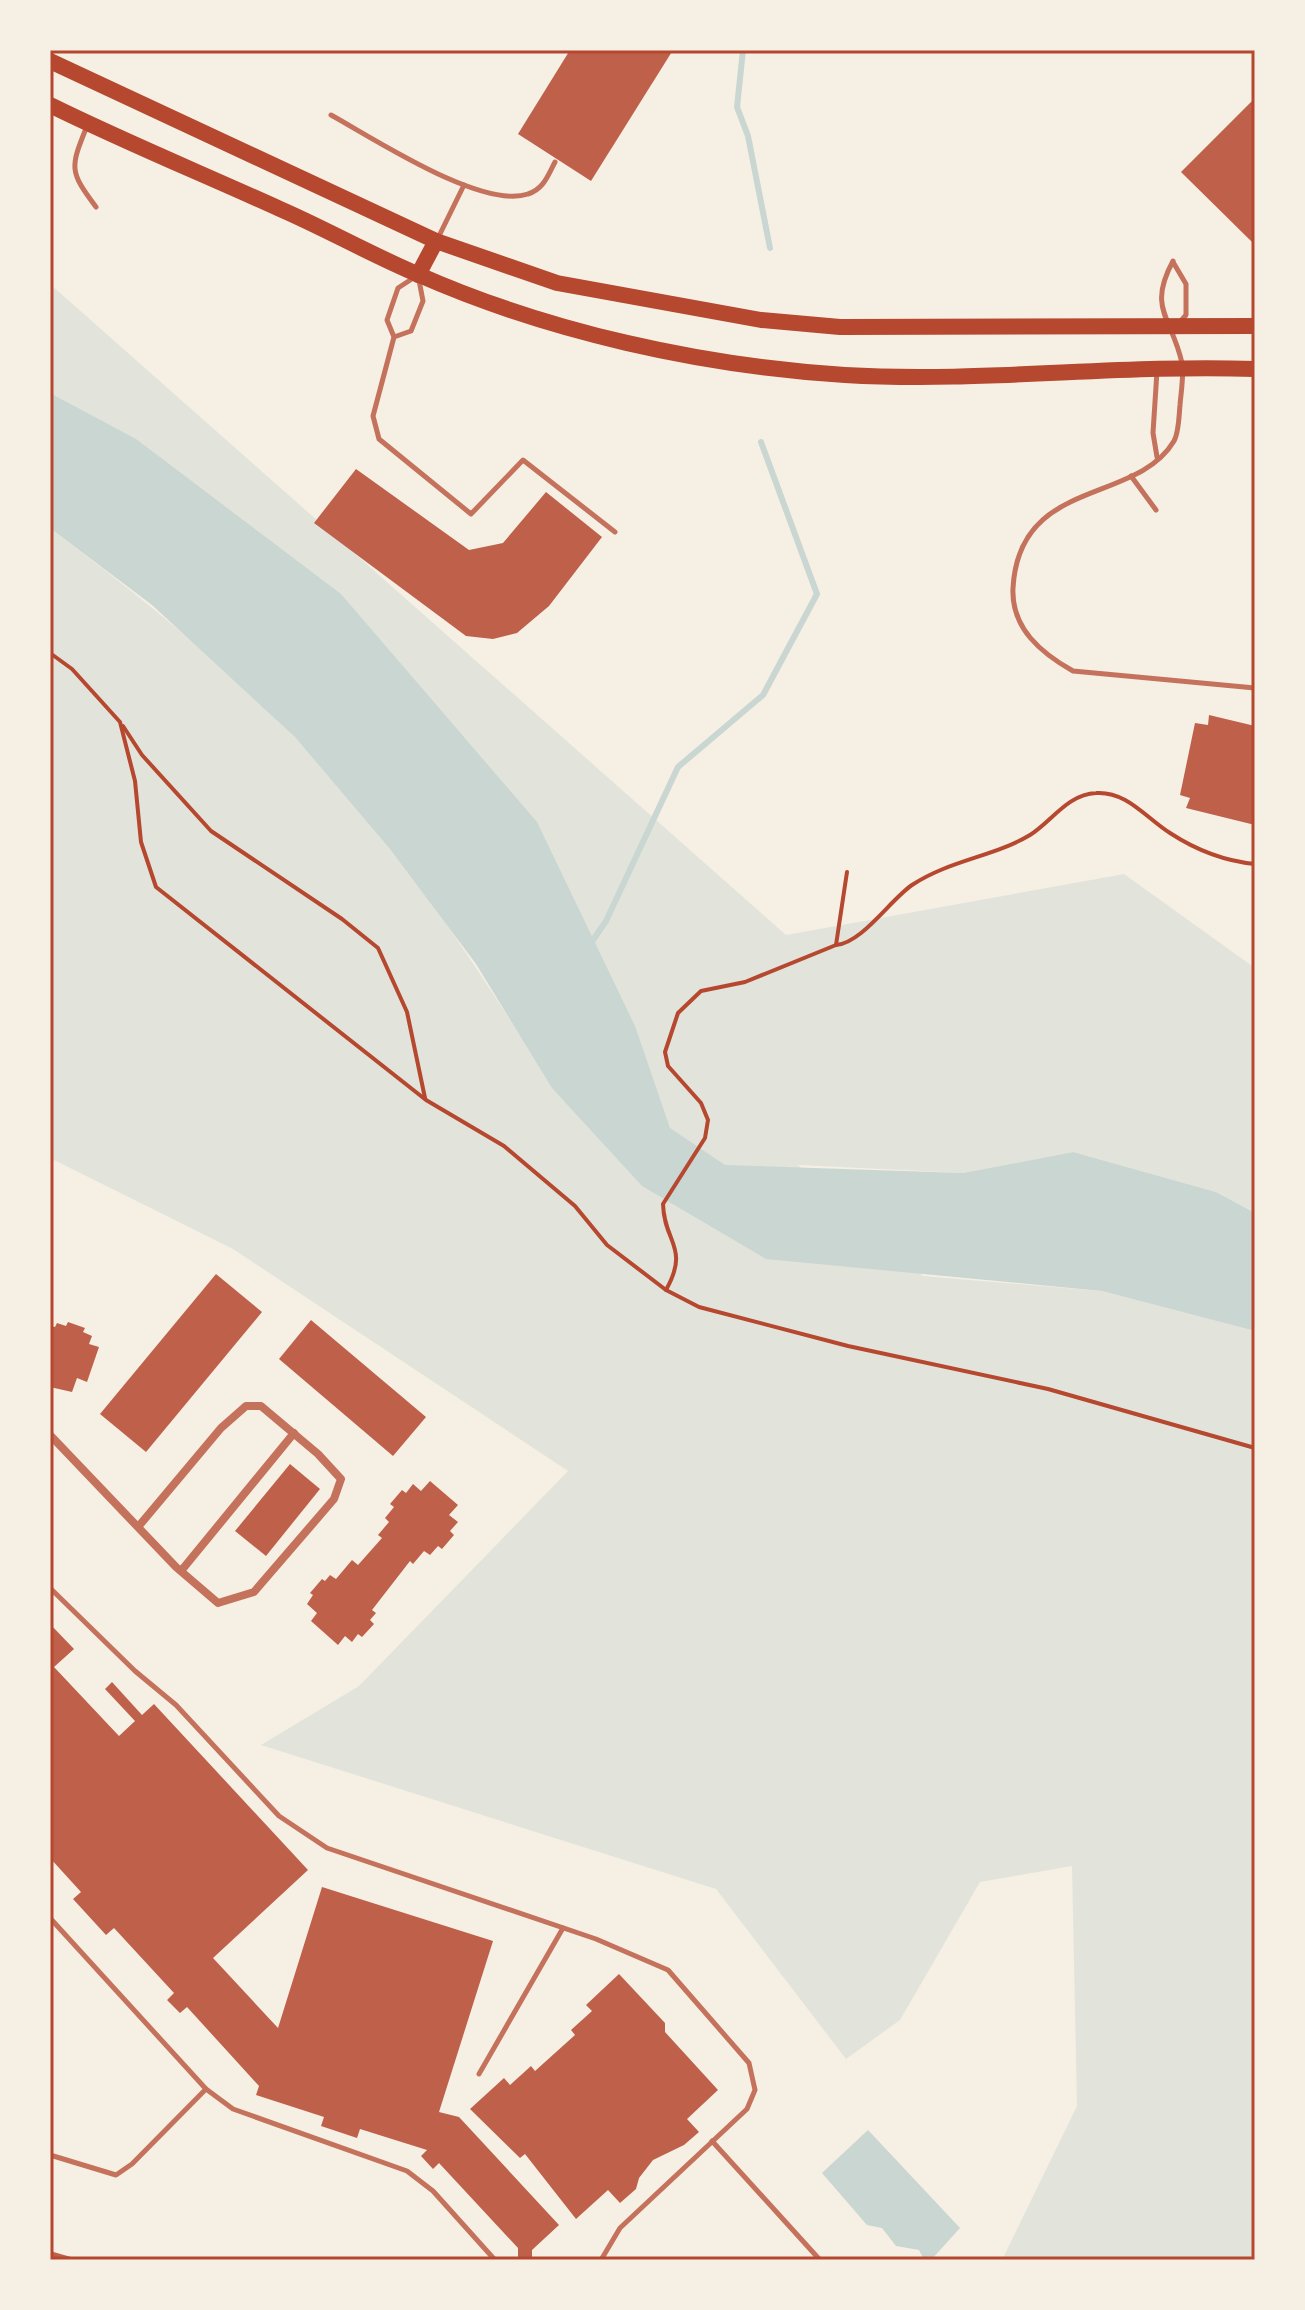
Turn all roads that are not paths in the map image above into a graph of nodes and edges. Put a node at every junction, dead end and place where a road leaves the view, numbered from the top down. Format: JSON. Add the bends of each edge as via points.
{"nodes":[{"id":1,"x":50,"y":61,"type":"edge"},
{"id":2,"x":50,"y":105,"type":"edge"},
{"id":3,"x":331,"y":115,"type":"dead end"},
{"id":4,"x":88,"y":124,"type":"junction"},
{"id":5,"x":555,"y":162,"type":"dead end"},
{"id":6,"x":464,"y":185,"type":"junction"},
{"id":7,"x":96,"y":207,"type":"dead end"},
{"id":8,"x":436,"y":241,"type":"junction"},
{"id":9,"x":418,"y":275,"type":"junction"},
{"id":10,"x":1255,"y":326,"type":"edge"},
{"id":11,"x":1172,"y":329,"type":"junction"},
{"id":12,"x":394,"y":337,"type":"junction"},
{"id":13,"x":1182,"y":366,"type":"junction"},
{"id":14,"x":1158,"y":367,"type":"junction"},
{"id":15,"x":1255,"y":369,"type":"edge"},
{"id":16,"x":1157,"y":458,"type":"junction"},
{"id":17,"x":1131,"y":476,"type":"junction"},
{"id":18,"x":1156,"y":510,"type":"dead end"},
{"id":19,"x":615,"y":532,"type":"dead end"},
{"id":20,"x":1255,"y":688,"type":"edge"},
{"id":21,"x":294,"y":1433,"type":"junction"},
{"id":22,"x":50,"y":1435,"type":"edge"},
{"id":23,"x":138,"y":1527,"type":"junction"},
{"id":24,"x":181,"y":1571,"type":"junction"},
{"id":25,"x":50,"y":1588,"type":"edge"},
{"id":26,"x":50,"y":1918,"type":"edge"},
{"id":27,"x":563,"y":1928,"type":"junction"},
{"id":28,"x":479,"y":2074,"type":"dead end"},
{"id":29,"x":206,"y":2089,"type":"junction"},
{"id":30,"x":712,"y":2141,"type":"junction"},
{"id":31,"x":50,"y":2155,"type":"edge"},
{"id":32,"x":495,"y":2260,"type":"edge"},
{"id":33,"x":601,"y":2260,"type":"edge"},
{"id":34,"x":820,"y":2260,"type":"edge"}],
"edges":[{"from":1,"to":8,"type":"main road"},
{"from":2,"to":4,"type":"main road"},
{"from":3,"to":6,"type":"lane"},
{"from":4,"to":7,"type":"lane","via":[[73,160],[74,177]]},
{"from":4,"to":9,"type":"main road"},
{"from":5,"to":6,"type":"lane","via":[[544,184],[527,194],[485,193]]},
{"from":6,"to":8,"type":"lane"},
{"from":8,"to":9,"type":"main road"},
{"from":8,"to":11,"type":"main road","via":[[557,283],[761,320],[840,327]]},
{"from":9,"to":12,"type":"lane","via":[[398,288],[387,320]]},
{"from":9,"to":12,"type":"lane","via":[[423,301],[411,331]]},
{"from":9,"to":14,"type":"main road","via":[[610,338],[735,362],[845,375]]},
{"from":10,"to":11,"type":"main road"},
{"from":11,"to":11,"type":"lane","via":[[1186,315],[1186,284],[1173,261],[1160,284],[1162,316]]},
{"from":11,"to":13,"type":"lane"},
{"from":12,"to":19,"type":"lane","via":[[373,416],[379,439],[471,514],[523,460]]},
{"from":13,"to":14,"type":"main road"},
{"from":13,"to":15,"type":"main road"},
{"from":13,"to":16,"type":"lane","via":[[1174,440]]},
{"from":14,"to":16,"type":"lane","via":[[1153,433]]},
{"from":16,"to":17,"type":"lane"},
{"from":17,"to":18,"type":"lane"},
{"from":17,"to":20,"type":"lane","via":[[1069,501],[1030,537],[1019,558],[1012,607],[1025,633],[1050,658],[1073,671]]},
{"from":21,"to":23,"type":"street","via":[[261,1406],[246,1406],[221,1428]]},
{"from":21,"to":24,"type":"street"},
{"from":21,"to":24,"type":"street","via":[[341,1479],[334,1499],[254,1592],[218,1603]]},
{"from":22,"to":23,"type":"street"},
{"from":23,"to":24,"type":"street"},
{"from":25,"to":27,"type":"lane","via":[[176,1705],[279,1816],[327,1848]]},
{"from":26,"to":29,"type":"lane"},
{"from":27,"to":28,"type":"lane"},
{"from":27,"to":30,"type":"lane","via":[[668,1970],[749,2063],[755,2090],[747,2109]]},
{"from":29,"to":31,"type":"lane","via":[[116,2175]]},
{"from":29,"to":32,"type":"lane","via":[[233,2109],[407,2171],[433,2191]]},
{"from":30,"to":33,"type":"lane","via":[[620,2228]]},
{"from":30,"to":34,"type":"lane"}]}
